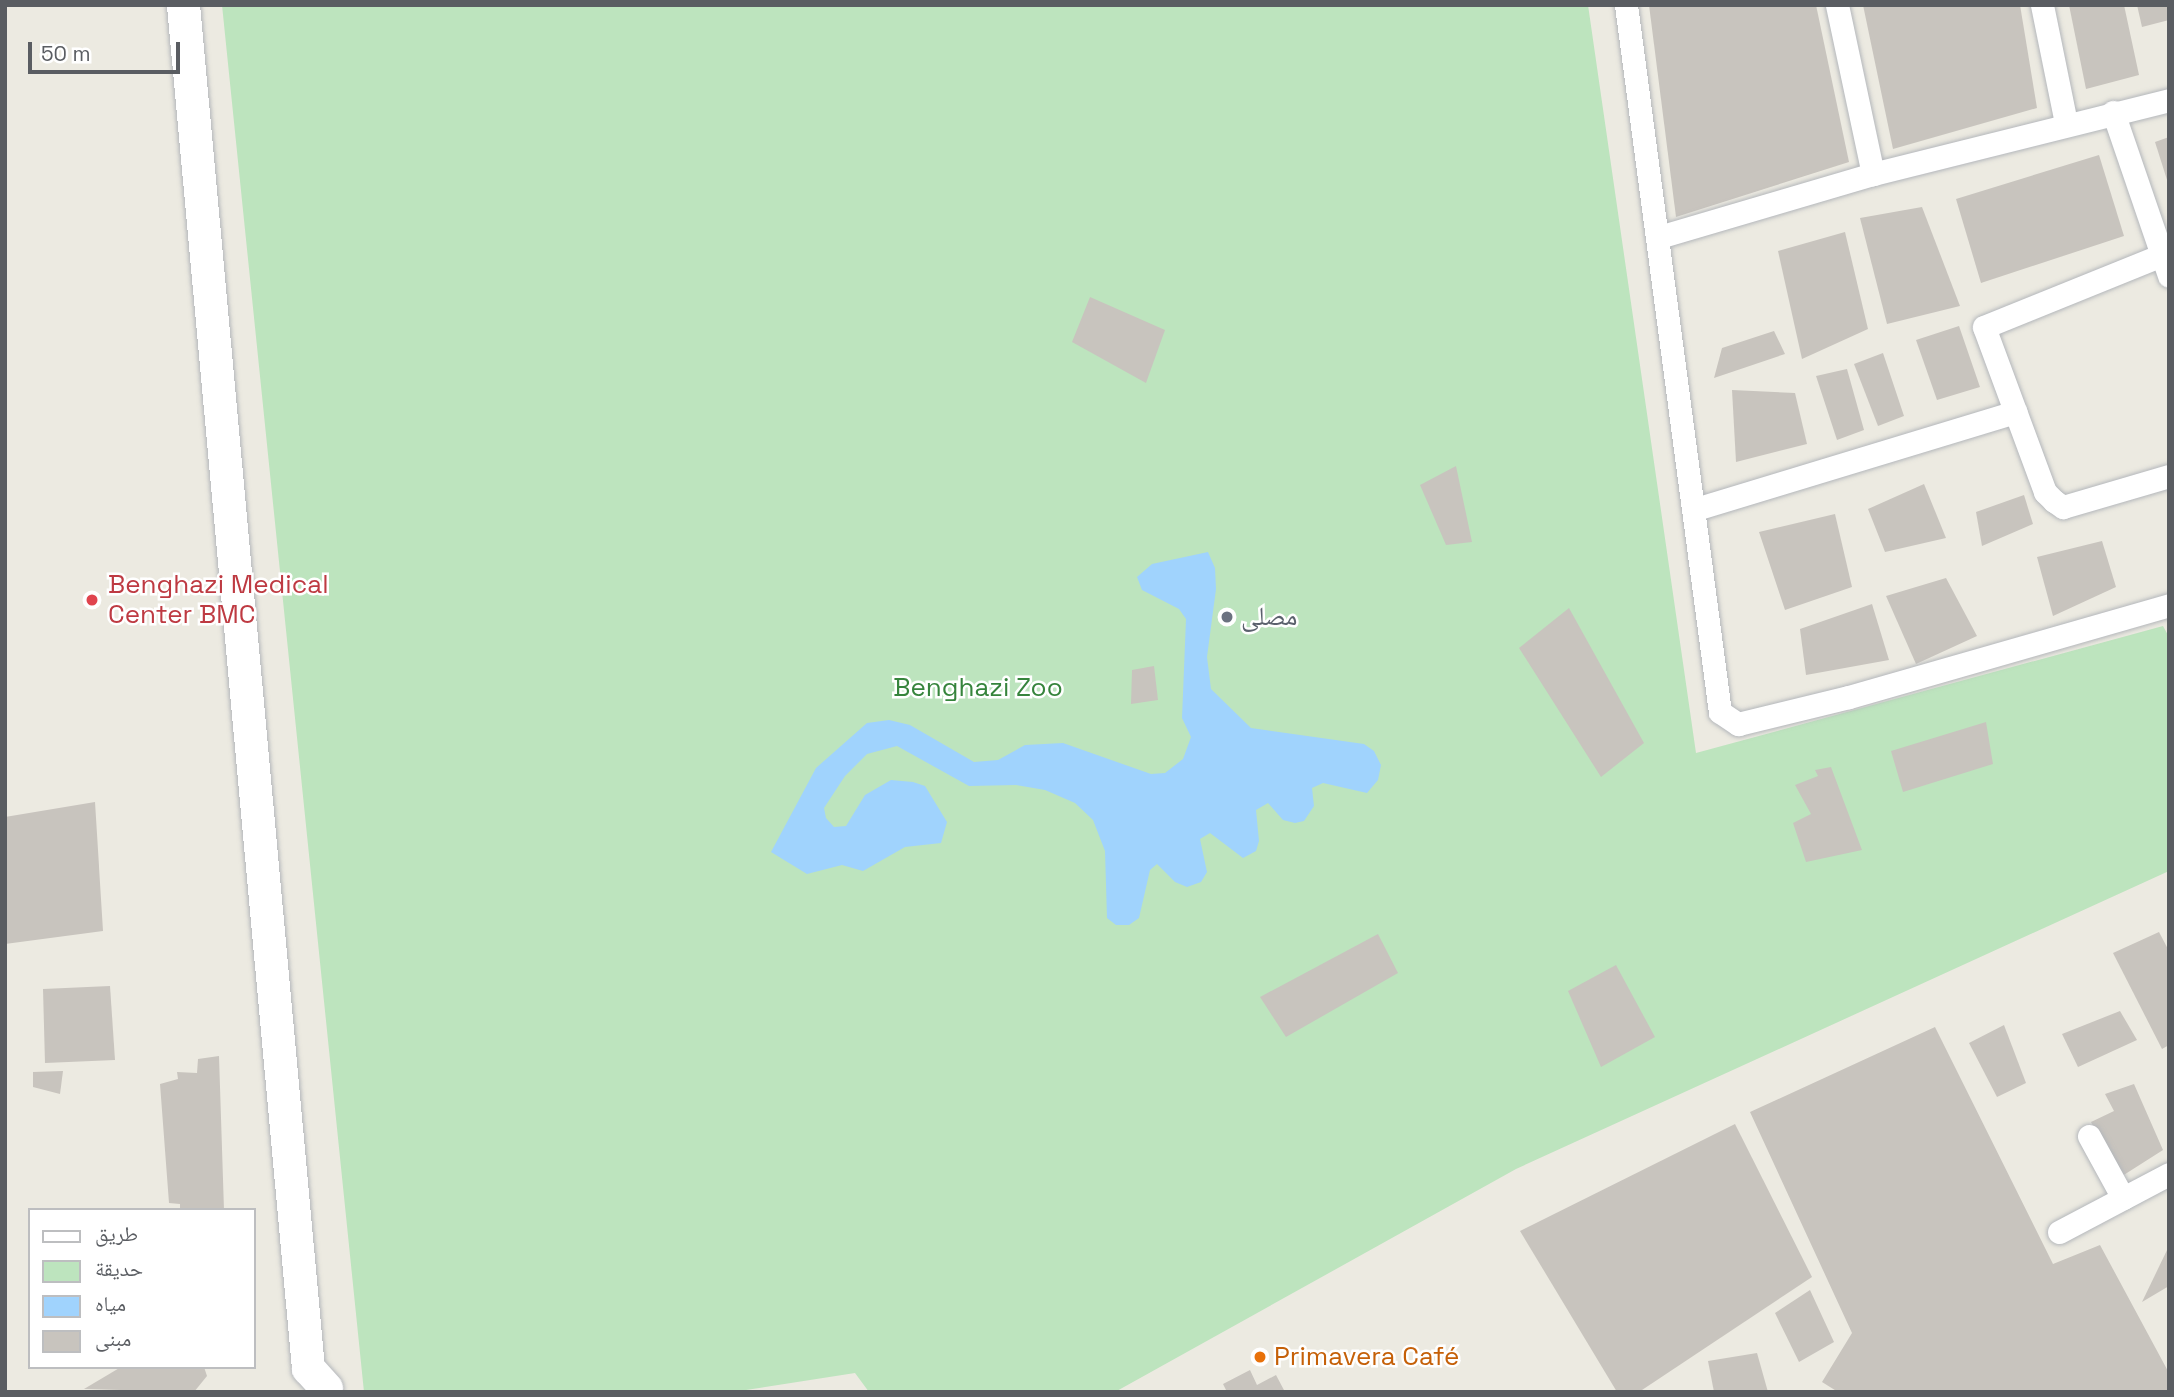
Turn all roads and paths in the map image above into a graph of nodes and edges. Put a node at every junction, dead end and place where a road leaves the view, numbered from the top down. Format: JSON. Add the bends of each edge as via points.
{"nodes":[{"id":1,"x":183,"y":5,"type":"edge"},
{"id":2,"x":202,"y":5,"type":"edge"},
{"id":3,"x":1626,"y":5,"type":"edge"},
{"id":4,"x":1837,"y":5,"type":"edge"},
{"id":5,"x":2042,"y":5,"type":"edge"},
{"id":6,"x":2169,"y":100,"type":"edge"},
{"id":7,"x":2113,"y":112,"type":"junction"},
{"id":8,"x":2066,"y":123,"type":"junction"},
{"id":9,"x":1873,"y":174,"type":"junction"},
{"id":10,"x":1659,"y":236,"type":"junction"},
{"id":11,"x":2165,"y":266,"type":"edge"},
{"id":12,"x":2016,"y":412,"type":"junction"},
{"id":13,"x":2169,"y":476,"type":"edge"},
{"id":14,"x":1696,"y":509,"type":"junction"},
{"id":15,"x":2169,"y":605,"type":"edge"},
{"id":16,"x":2088,"y":1136,"type":"dead end"},
{"id":17,"x":298,"y":1140,"type":"junction"},
{"id":18,"x":2169,"y":1174,"type":"edge"},
{"id":19,"x":2123,"y":1198,"type":"junction"},
{"id":20,"x":2059,"y":1232,"type":"dead end"},
{"id":21,"x":326,"y":1390,"type":"edge"}],
"edges":[{"from":1,"to":17,"type":"main road"},
{"from":2,"to":17,"type":"main road"},
{"from":3,"to":10,"type":"street"},
{"from":4,"to":9,"type":"street"},
{"from":5,"to":8,"type":"street"},
{"from":6,"to":7,"type":"street"},
{"from":7,"to":8,"type":"street"},
{"from":7,"to":11,"type":"street"},
{"from":8,"to":9,"type":"street"},
{"from":9,"to":10,"type":"street"},
{"from":10,"to":14,"type":"street"},
{"from":11,"to":12,"type":"street","via":[[1984,327]]},
{"from":12,"to":13,"type":"street","via":[[2045,492],[2063,507]]},
{"from":12,"to":14,"type":"street"},
{"from":14,"to":15,"type":"street","via":[[1720,712],[1738,724],[1849,697]]},
{"from":16,"to":19,"type":"street"},
{"from":17,"to":21,"type":"main road","via":[[328,1361]]},
{"from":18,"to":19,"type":"street"},
{"from":19,"to":20,"type":"street"}]}
